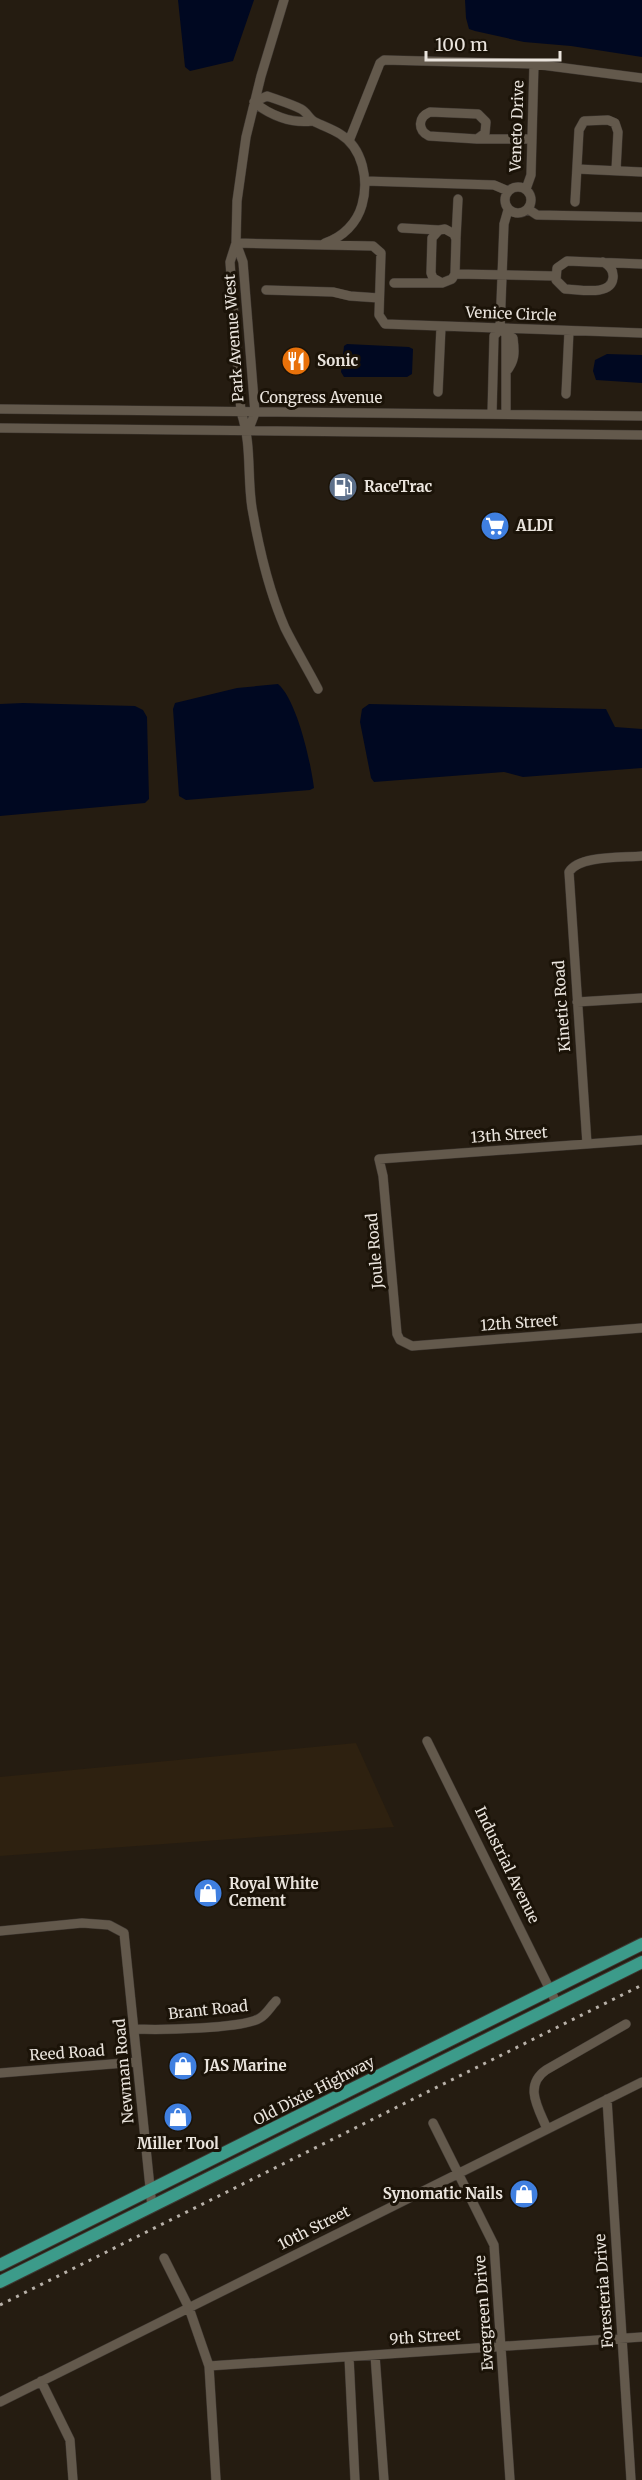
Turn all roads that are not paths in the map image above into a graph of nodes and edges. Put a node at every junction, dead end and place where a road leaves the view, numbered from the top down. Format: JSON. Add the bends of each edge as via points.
{"nodes":[{"id":1,"x":284,"y":0,"type":"edge"},
{"id":2,"x":534,"y":64,"type":"junction"},
{"id":3,"x":642,"y":78,"type":"edge"},
{"id":4,"x":254,"y":102,"type":"junction"},
{"id":5,"x":312,"y":121,"type":"junction"},
{"id":6,"x":477,"y":139,"type":"junction"},
{"id":7,"x":532,"y":140,"type":"junction"},
{"id":8,"x":349,"y":141,"type":"junction"},
{"id":9,"x":577,"y":169,"type":"junction"},
{"id":10,"x":616,"y":170,"type":"junction"},
{"id":11,"x":642,"y":172,"type":"edge"},
{"id":12,"x":365,"y":181,"type":"junction"},
{"id":13,"x":526,"y":189,"type":"junction"},
{"id":14,"x":507,"y":191,"type":"junction"},
{"id":15,"x":458,"y":199,"type":"dead end"},
{"id":16,"x":575,"y":202,"type":"dead end"},
{"id":17,"x":528,"y":209,"type":"junction"},
{"id":18,"x":508,"y":210,"type":"junction"},
{"id":19,"x":642,"y":218,"type":"edge"},
{"id":20,"x":402,"y":228,"type":"dead end"},
{"id":21,"x":439,"y":230,"type":"junction"},
{"id":22,"x":345,"y":232,"type":"junction"},
{"id":23,"x":456,"y":239,"type":"junction"},
{"id":24,"x":236,"y":243,"type":"junction"},
{"id":25,"x":311,"y":246,"type":"junction"},
{"id":26,"x":354,"y":246,"type":"junction"},
{"id":27,"x":603,"y":262,"type":"junction"},
{"id":28,"x":642,"y":264,"type":"edge"},
{"id":29,"x":455,"y":274,"type":"junction"},
{"id":30,"x":502,"y":275,"type":"junction"},
{"id":31,"x":555,"y":276,"type":"junction"},
{"id":32,"x":394,"y":283,"type":"dead end"},
{"id":33,"x":442,"y":283,"type":"junction"},
{"id":34,"x":266,"y":290,"type":"dead end"},
{"id":35,"x":380,"y":298,"type":"junction"},
{"id":36,"x":441,"y":327,"type":"junction"},
{"id":37,"x":569,"y":331,"type":"junction"},
{"id":38,"x":503,"y":332,"type":"junction"},
{"id":39,"x":642,"y":333,"type":"edge"},
{"id":40,"x":438,"y":392,"type":"dead end"},
{"id":41,"x":567,"y":394,"type":"dead end"},
{"id":42,"x":0,"y":409,"type":"edge"},
{"id":43,"x":241,"y":412,"type":"junction"},
{"id":44,"x":255,"y":412,"type":"junction"},
{"id":45,"x":492,"y":414,"type":"junction"},
{"id":46,"x":506,"y":414,"type":"junction"},
{"id":47,"x":642,"y":417,"type":"edge"},
{"id":48,"x":0,"y":428,"type":"edge"},
{"id":49,"x":248,"y":431,"type":"junction"},
{"id":50,"x":642,"y":435,"type":"edge"},
{"id":51,"x":318,"y":688,"type":"dead end"},
{"id":52,"x":642,"y":856,"type":"edge"},
{"id":53,"x":642,"y":998,"type":"edge"},
{"id":54,"x":577,"y":1002,"type":"junction"},
{"id":55,"x":642,"y":1140,"type":"edge"},
{"id":56,"x":587,"y":1144,"type":"junction"},
{"id":57,"x":379,"y":1159,"type":"joint"},
{"id":58,"x":642,"y":1328,"type":"edge"},
{"id":59,"x":400,"y":1340,"type":"joint"},
{"id":60,"x":427,"y":1741,"type":"dead end"},
{"id":61,"x":0,"y":1930,"type":"edge"},
{"id":62,"x":642,"y":1944,"type":"edge"},
{"id":63,"x":642,"y":1962,"type":"edge"},
{"id":64,"x":551,"y":1989,"type":"junction"},
{"id":65,"x":276,"y":2001,"type":"dead end"},
{"id":66,"x":557,"y":2004,"type":"junction"},
{"id":67,"x":626,"y":2024,"type":"dead end"},
{"id":68,"x":135,"y":2029,"type":"junction"},
{"id":69,"x":137,"y":2062,"type":"junction"},
{"id":70,"x":0,"y":2073,"type":"edge"},
{"id":71,"x":642,"y":2082,"type":"edge"},
{"id":72,"x":607,"y":2099,"type":"junction"},
{"id":73,"x":433,"y":2123,"type":"dead end"},
{"id":74,"x":548,"y":2129,"type":"junction"},
{"id":75,"x":458,"y":2173,"type":"junction"},
{"id":76,"x":150,"y":2190,"type":"junction"},
{"id":77,"x":152,"y":2207,"type":"junction"},
{"id":78,"x":164,"y":2258,"type":"dead end"},
{"id":79,"x":0,"y":2265,"type":"edge"},
{"id":80,"x":0,"y":2282,"type":"edge"},
{"id":81,"x":189,"y":2308,"type":"junction"},
{"id":82,"x":642,"y":2337,"type":"edge"},
{"id":83,"x":622,"y":2338,"type":"junction"},
{"id":84,"x":501,"y":2347,"type":"junction"},
{"id":85,"x":375,"y":2355,"type":"junction"},
{"id":86,"x":349,"y":2357,"type":"junction"},
{"id":87,"x":209,"y":2366,"type":"junction"},
{"id":88,"x":41,"y":2381,"type":"junction"},
{"id":89,"x":0,"y":2402,"type":"edge"},
{"id":90,"x":73,"y":2480,"type":"edge"},
{"id":91,"x":216,"y":2480,"type":"edge"},
{"id":92,"x":355,"y":2480,"type":"edge"},
{"id":93,"x":384,"y":2480,"type":"edge"},
{"id":94,"x":510,"y":2480,"type":"edge"},
{"id":95,"x":632,"y":2480,"type":"edge"}],
"edges":[{"from":1,"to":4,"type":"street","name":"Park Avenue West"},
{"from":2,"to":3,"type":"street"},
{"from":2,"to":7,"type":"street","name":"Veneto Drive"},
{"from":2,"to":8,"type":"street","via":[[382,61]]},
{"from":4,"to":5,"type":"street","via":[[264,111],[300,123]]},
{"from":4,"to":5,"type":"street","via":[[267,96],[303,110]]},
{"from":4,"to":24,"type":"street","name":"Park Avenue West","via":[[237,201]]},
{"from":5,"to":8,"type":"street"},
{"from":6,"to":6,"type":"street","via":[[429,136],[421,129],[422,118],[430,112],[478,114],[487,127]]},
{"from":6,"to":7,"type":"street"},
{"from":7,"to":13,"type":"street","name":"Veneto Drive","via":[[531,175]]},
{"from":8,"to":12,"type":"street","via":[[360,159]]},
{"from":9,"to":10,"type":"street"},
{"from":9,"to":10,"type":"street","via":[[580,124],[588,119],[615,123]]},
{"from":9,"to":16,"type":"street"},
{"from":10,"to":11,"type":"street"},
{"from":12,"to":14,"type":"street","via":[[494,185]]},
{"from":12,"to":22,"type":"street","via":[[362,207]]},
{"from":13,"to":14,"type":"street","via":[[516,186]]},
{"from":13,"to":17,"type":"street","via":[[531,202]]},
{"from":14,"to":18,"type":"street","via":[[504,198]]},
{"from":15,"to":23,"type":"street"},
{"from":17,"to":18,"type":"street","via":[[519,213]]},
{"from":17,"to":19,"type":"street","via":[[537,215]]},
{"from":18,"to":30,"type":"street"},
{"from":20,"to":21,"type":"street"},
{"from":21,"to":23,"type":"street","via":[[450,230]]},
{"from":21,"to":33,"type":"street","via":[[432,238],[431,273]]},
{"from":22,"to":25,"type":"street"},
{"from":22,"to":26,"type":"street","via":[[348,243]]},
{"from":23,"to":29,"type":"street"},
{"from":24,"to":25,"type":"street"},
{"from":24,"to":43,"type":"street","name":"Park Avenue West","via":[[230,262]]},
{"from":24,"to":44,"type":"street","name":"Park Avenue West","via":[[243,262]]},
{"from":25,"to":26,"type":"street"},
{"from":26,"to":35,"type":"street","via":[[374,246],[381,253]]},
{"from":27,"to":28,"type":"street"},
{"from":27,"to":31,"type":"street","via":[[567,261],[556,268]]},
{"from":27,"to":31,"type":"street","via":[[614,277],[601,290],[565,289]]},
{"from":29,"to":30,"type":"street"},
{"from":29,"to":33,"type":"street"},
{"from":30,"to":31,"type":"street"},
{"from":30,"to":38,"type":"street"},
{"from":32,"to":33,"type":"street"},
{"from":34,"to":35,"type":"street"},
{"from":35,"to":36,"type":"street","name":"Venice Circle","via":[[381,320],[385,324]]},
{"from":36,"to":38,"type":"street","name":"Venice Circle"},
{"from":36,"to":40,"type":"street"},
{"from":37,"to":38,"type":"street","name":"Venice Circle"},
{"from":37,"to":39,"type":"street","name":"Venice Circle"},
{"from":37,"to":41,"type":"street"},
{"from":38,"to":45,"type":"street","via":[[494,336]]},
{"from":38,"to":46,"type":"street"},
{"from":42,"to":43,"type":"street","name":"Congress Avenue"},
{"from":43,"to":44,"type":"street","name":"Congress Avenue"},
{"from":43,"to":49,"type":"street","name":"Park Avenue West"},
{"from":44,"to":45,"type":"street","name":"Congress Avenue"},
{"from":44,"to":49,"type":"street","name":"Park Avenue West"},
{"from":45,"to":46,"type":"street","name":"Congress Avenue"},
{"from":46,"to":47,"type":"street","name":"Congress Avenue"},
{"from":48,"to":49,"type":"street"},
{"from":49,"to":50,"type":"street"},
{"from":49,"to":51,"type":"street","name":"Park Avenue West","via":[[251,505],[260,555],[286,628]]},
{"from":52,"to":54,"type":"street","name":"Kinetic Road","via":[[583,861],[572,866],[568,878]]},
{"from":53,"to":54,"type":"street"},
{"from":54,"to":56,"type":"street","name":"Kinetic Road"},
{"from":55,"to":56,"type":"street","name":"13th Street"},
{"from":56,"to":57,"type":"street","name":"13th Street"},
{"from":57,"to":59,"type":"street","name":"Joule Road"},
{"from":58,"to":59,"type":"street","name":"12th Street","via":[[412,1346]]},
{"from":60,"to":64,"type":"street","name":"Industrial Avenue"},
{"from":61,"to":68,"type":"street","name":"Newman Road","via":[[82,1923],[109,1925],[124,1933]]},
{"from":62,"to":64,"type":"main road","name":"Old Dixie Highway"},
{"from":63,"to":66,"type":"main road","name":"Old Dixie Highway"},
{"from":64,"to":66,"type":"street","name":"Industrial Avenue"},
{"from":64,"to":76,"type":"main road","name":"Old Dixie Highway"},
{"from":65,"to":68,"type":"street","name":"Brant Road","via":[[261,2018],[245,2023]]},
{"from":66,"to":77,"type":"main road","name":"Old Dixie Highway"},
{"from":67,"to":74,"type":"street","via":[[536,2079],[533,2092]]},
{"from":68,"to":69,"type":"street","name":"Newman Road"},
{"from":69,"to":70,"type":"street","name":"Reed Road"},
{"from":69,"to":76,"type":"street","name":"Newman Road"},
{"from":71,"to":72,"type":"street","name":"10th Street"},
{"from":72,"to":74,"type":"street","name":"10th Street"},
{"from":72,"to":83,"type":"street","name":"Foresteria Drive"},
{"from":73,"to":75,"type":"street","name":"Evergreen Drive"},
{"from":74,"to":75,"type":"street","name":"10th Street"},
{"from":75,"to":81,"type":"street","name":"10th Street"},
{"from":75,"to":84,"type":"street","name":"Evergreen Drive","via":[[494,2245]]},
{"from":76,"to":77,"type":"street","name":"Newman Road"},
{"from":76,"to":79,"type":"main road","name":"Old Dixie Highway"},
{"from":77,"to":80,"type":"main road","name":"Old Dixie Highway"},
{"from":78,"to":81,"type":"street"},
{"from":81,"to":87,"type":"street"},
{"from":81,"to":88,"type":"street","name":"10th Street"},
{"from":82,"to":83,"type":"street","name":"9th Street"},
{"from":83,"to":84,"type":"street","name":"9th Street"},
{"from":83,"to":95,"type":"street","name":"Foresteria Drive"},
{"from":84,"to":85,"type":"street","name":"9th Street"},
{"from":84,"to":94,"type":"street","name":"Evergreen Drive"},
{"from":85,"to":86,"type":"street","name":"9th Street"},
{"from":85,"to":93,"type":"street"},
{"from":86,"to":87,"type":"street","name":"9th Street"},
{"from":86,"to":92,"type":"street"},
{"from":87,"to":91,"type":"street"},
{"from":88,"to":89,"type":"street","name":"10th Street"},
{"from":88,"to":90,"type":"street","via":[[70,2440]]}]}
